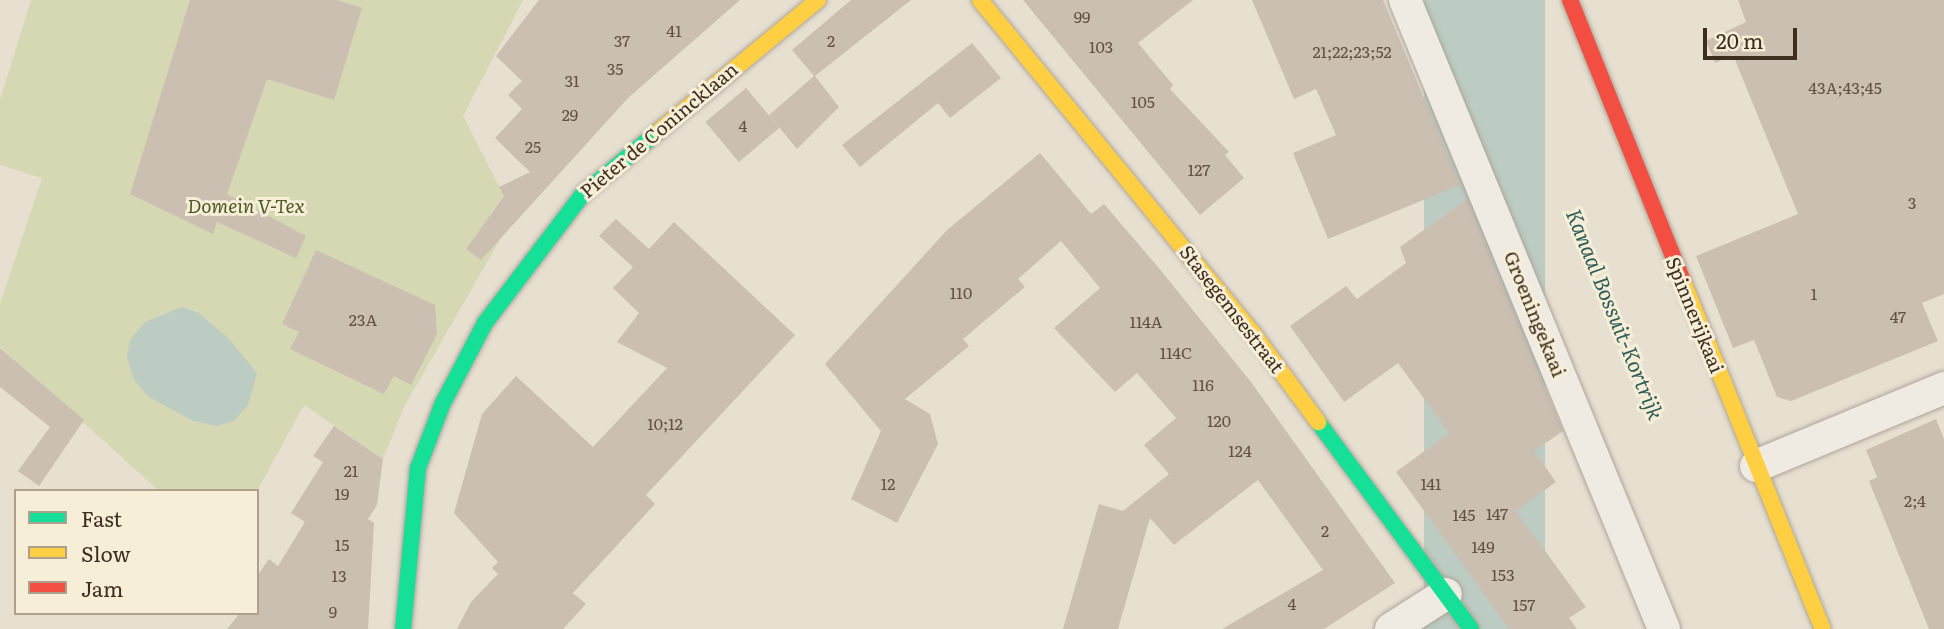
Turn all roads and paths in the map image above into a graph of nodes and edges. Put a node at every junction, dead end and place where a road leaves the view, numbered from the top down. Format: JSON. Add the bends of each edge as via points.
{"nodes":[{"id":1,"x":818,"y":0,"type":"edge"},
{"id":2,"x":980,"y":0,"type":"edge"},
{"id":3,"x":1405,"y":0,"type":"edge"},
{"id":4,"x":1570,"y":0,"type":"edge"},
{"id":5,"x":1944,"y":388,"type":"edge"},
{"id":6,"x":1756,"y":466,"type":"junction"},
{"id":7,"x":1446,"y":594,"type":"junction"},
{"id":8,"x":403,"y":629,"type":"edge"},
{"id":9,"x":1391,"y":629,"type":"edge"},
{"id":10,"x":1471,"y":629,"type":"edge"},
{"id":11,"x":1664,"y":629,"type":"edge"},
{"id":12,"x":1823,"y":629,"type":"edge"}],
"edges":[{"from":1,"to":8,"type":"street","name":"Pieter de Conincklaan","via":[[583,194],[485,323],[442,405],[418,468]]},
{"from":2,"to":7,"type":"street","name":"Stasegemsestraat","via":[[1252,332]]},
{"from":3,"to":11,"type":"street","name":"Groeningekaai"},
{"from":4,"to":6,"type":"street","name":"Spinnerijkaai"},
{"from":5,"to":6,"type":"street"},
{"from":6,"to":12,"type":"street","name":"Spinnerijkaai"},
{"from":7,"to":9,"type":"street"},
{"from":7,"to":10,"type":"street","name":"Stasegemsestraat"}]}
